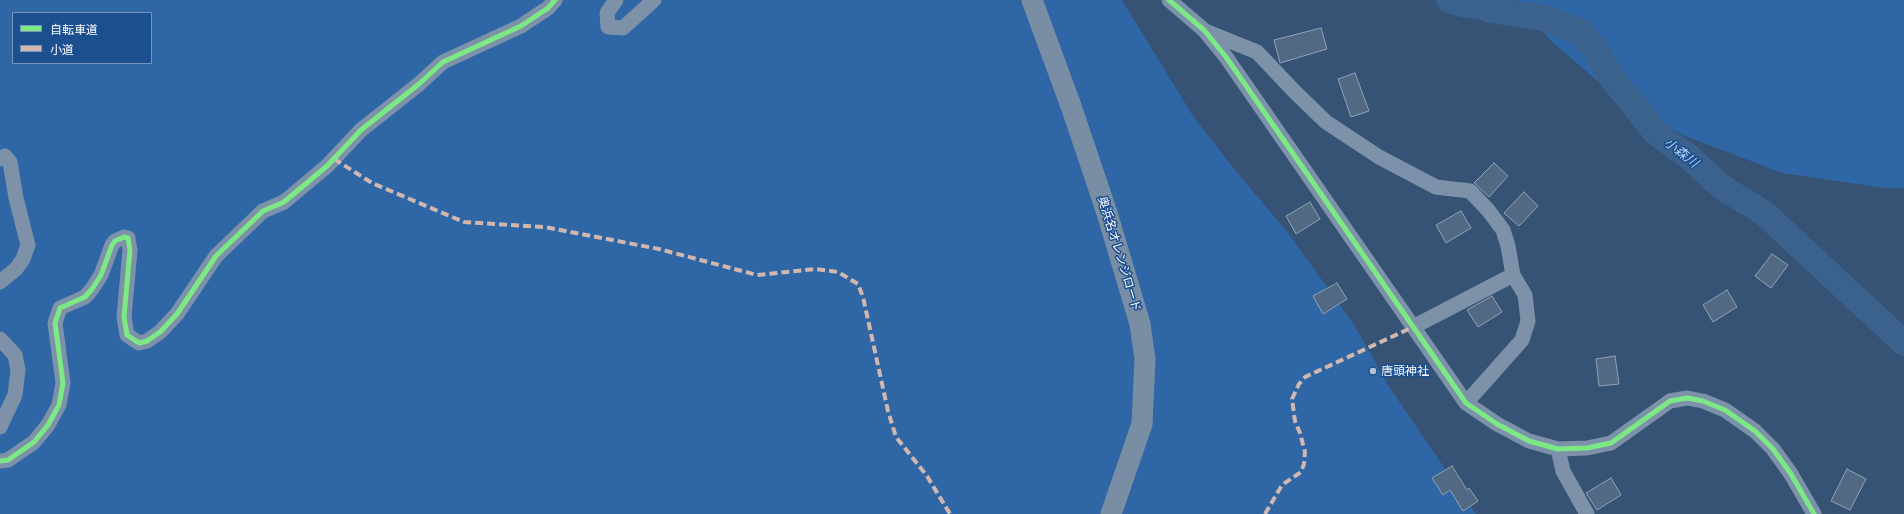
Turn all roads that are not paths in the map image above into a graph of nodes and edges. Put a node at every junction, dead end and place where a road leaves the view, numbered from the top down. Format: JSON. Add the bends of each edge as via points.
{"nodes":[{"id":1,"x":555,"y":0,"type":"edge"},
{"id":2,"x":616,"y":0,"type":"edge"},
{"id":3,"x":654,"y":0,"type":"edge"},
{"id":4,"x":1032,"y":0,"type":"edge"},
{"id":5,"x":1169,"y":0,"type":"edge"},
{"id":6,"x":1204,"y":30,"type":"junction"},
{"id":7,"x":0,"y":159,"type":"edge"},
{"id":8,"x":1513,"y":275,"type":"junction"},
{"id":9,"x":0,"y":282,"type":"edge"},
{"id":10,"x":1413,"y":327,"type":"junction"},
{"id":11,"x":0,"y":338,"type":"edge"},
{"id":12,"x":1466,"y":403,"type":"junction"},
{"id":13,"x":0,"y":427,"type":"edge"},
{"id":14,"x":1558,"y":449,"type":"junction"},
{"id":15,"x":0,"y":460,"type":"edge"},
{"id":16,"x":1111,"y":514,"type":"edge"},
{"id":17,"x":1587,"y":514,"type":"edge"},
{"id":18,"x":1814,"y":514,"type":"edge"}],
"edges":[{"from":1,"to":15,"type":"street","via":[[548,8],[521,26],[443,62],[361,130],[327,166],[284,202],[263,211],[216,256],[177,314],[160,332],[147,341],[139,343],[126,335],[124,317],[130,250],[128,238],[115,241],[101,275],[92,289],[85,297],[60,308],[55,323],[63,383],[59,405],[48,426],[34,442],[8,460]]},
{"from":2,"to":3,"type":"street","via":[[607,13],[608,27],[624,28]]},
{"from":4,"to":16,"type":"street","name":"奥浜名オレンジロード","via":[[1105,206],[1140,324],[1145,359],[1142,424]]},
{"from":5,"to":6,"type":"street"},
{"from":6,"to":8,"type":"street","via":[[1257,52],[1326,122],[1379,157],[1436,187],[1470,191],[1503,230]]},
{"from":6,"to":10,"type":"street","via":[[1226,57]]},
{"from":7,"to":9,"type":"street","via":[[5,156],[10,162],[28,245],[16,269]]},
{"from":8,"to":10,"type":"street"},
{"from":8,"to":12,"type":"street","via":[[1525,295],[1527,307],[1528,321],[1522,340]]},
{"from":10,"to":12,"type":"street"},
{"from":11,"to":13,"type":"street","via":[[15,355],[18,370],[15,394]]},
{"from":12,"to":14,"type":"street","via":[[1529,441]]},
{"from":14,"to":17,"type":"street","via":[[1563,470]]},
{"from":14,"to":18,"type":"street","via":[[1587,448],[1611,443],[1670,401],[1687,398],[1703,401],[1725,410],[1755,431],[1773,449]]}]}
